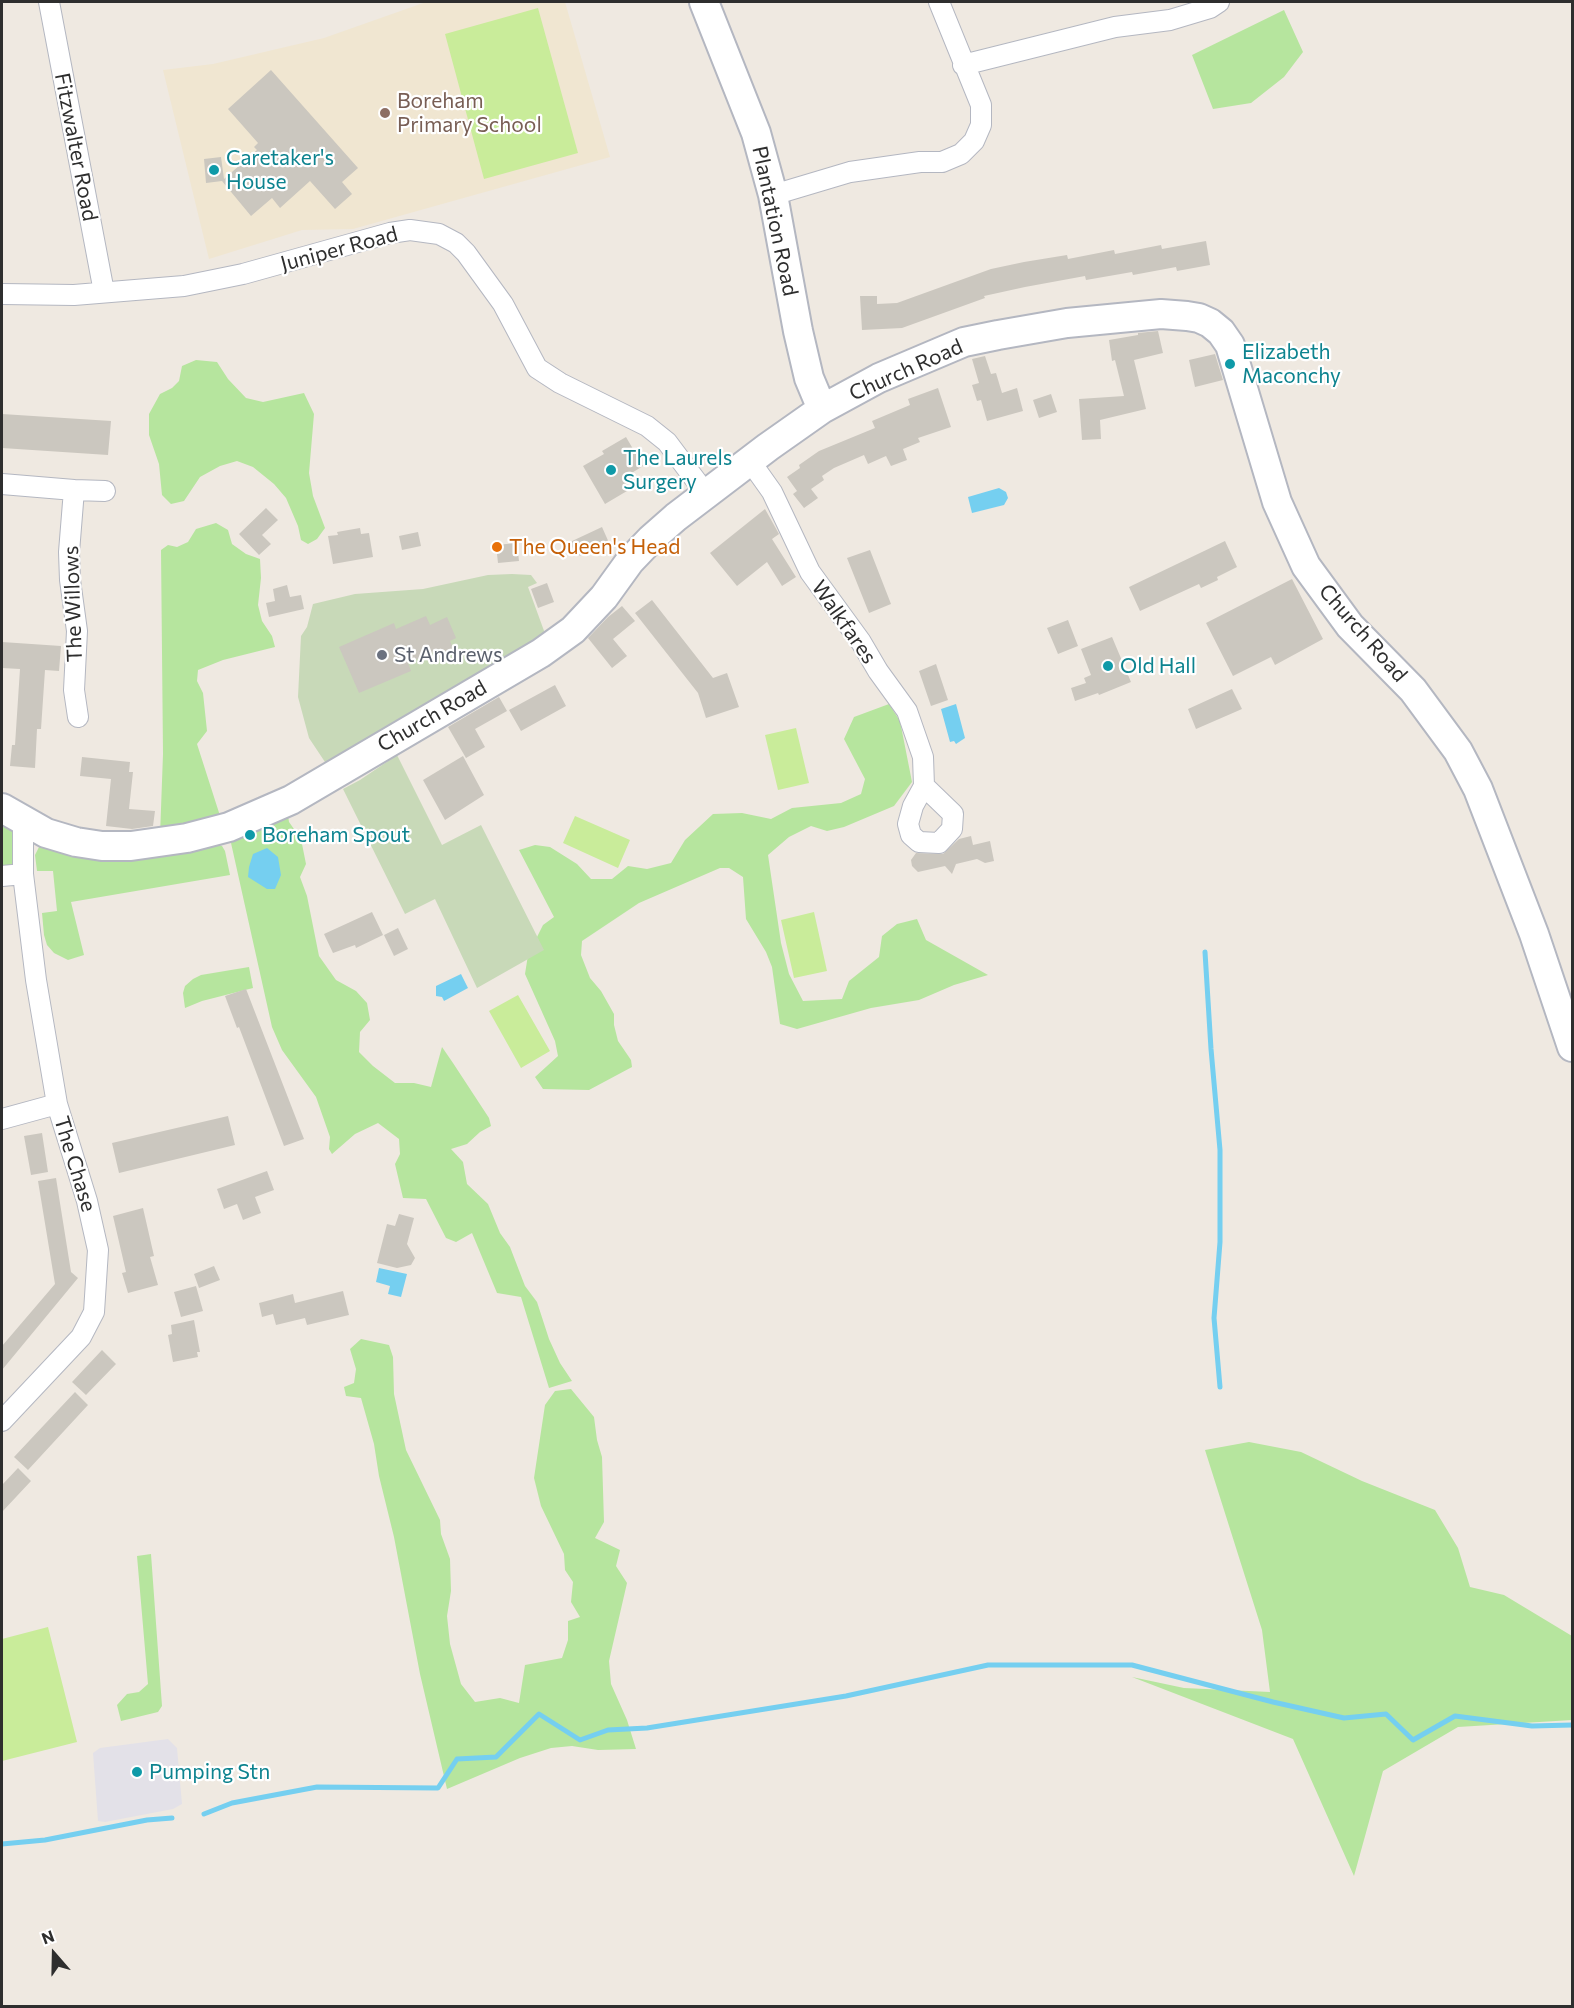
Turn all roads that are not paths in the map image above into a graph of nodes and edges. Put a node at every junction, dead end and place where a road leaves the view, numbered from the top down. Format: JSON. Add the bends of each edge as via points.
{"nodes":[{"id":1,"x":49,"y":2,"type":"edge"},
{"id":2,"x":704,"y":2,"type":"edge"},
{"id":3,"x":939,"y":2,"type":"edge"},
{"id":4,"x":1219,"y":2,"type":"edge"},
{"id":5,"x":963,"y":65,"type":"junction"},
{"id":6,"x":773,"y":195,"type":"junction"},
{"id":7,"x":104,"y":292,"type":"junction"},
{"id":8,"x":2,"y":294,"type":"edge"},
{"id":9,"x":822,"y":410,"type":"junction"},
{"id":10,"x":750,"y":460,"type":"junction"},
{"id":11,"x":2,"y":484,"type":"edge"},
{"id":12,"x":74,"y":490,"type":"junction"},
{"id":13,"x":105,"y":491,"type":"dead end"},
{"id":14,"x":706,"y":494,"type":"junction"},
{"id":15,"x":78,"y":717,"type":"dead end"},
{"id":16,"x":924,"y":786,"type":"dead end"},
{"id":17,"x":12,"y":814,"type":"edge"},
{"id":18,"x":23,"y":874,"type":"junction"},
{"id":19,"x":2,"y":876,"type":"edge"},
{"id":20,"x":1572,"y":1047,"type":"edge"},
{"id":21,"x":57,"y":1104,"type":"junction"},
{"id":22,"x":2,"y":1119,"type":"edge"},
{"id":23,"x":2,"y":1421,"type":"edge"}],
"edges":[{"from":1,"to":7,"type":"street","name":"Fitzwalter Road"},
{"from":2,"to":6,"type":"street","name":"Plantation Road","via":[[756,133]]},
{"from":3,"to":5,"type":"street"},
{"from":4,"to":5,"type":"street","via":[[1170,20],[1115,27]]},
{"from":5,"to":6,"type":"street","via":[[981,105],[981,125],[974,141],[961,154],[942,162],[850,172]]},
{"from":6,"to":9,"type":"street","name":"Plantation Road","via":[[798,331],[809,378]]},
{"from":7,"to":8,"type":"street","name":"Juniper Road"},
{"from":7,"to":14,"type":"street","name":"Juniper Road","via":[[214,281],[390,233],[410,230],[439,234],[466,253],[503,304],[537,368],[647,426],[667,442]]},
{"from":9,"to":10,"type":"street","name":"Church Road"},
{"from":9,"to":20,"type":"street","name":"Church Road","via":[[879,378],[934,354],[998,335],[1067,323],[1161,314],[1199,318],[1221,332],[1230,345],[1277,502],[1306,566],[1350,626],[1413,690],[1458,751],[1478,789]]},
{"from":10,"to":14,"type":"street","name":"Church Road"},
{"from":10,"to":16,"type":"street","name":"Walkfares","via":[[772,492],[810,572],[907,711],[923,757]]},
{"from":11,"to":12,"type":"street"},
{"from":12,"to":13,"type":"street"},
{"from":12,"to":15,"type":"street","name":"The Willows","via":[[69,561],[77,631],[74,690]]},
{"from":14,"to":17,"type":"street","name":"Church Road","via":[[651,538],[573,630],[541,653],[291,800],[224,829],[131,846],[76,842],[46,833]]},
{"from":17,"to":18,"type":"street","name":"The Chase"},
{"from":18,"to":19,"type":"street"},
{"from":18,"to":21,"type":"street","name":"The Chase"},
{"from":21,"to":22,"type":"street"},
{"from":21,"to":23,"type":"street","name":"The Chase","via":[[98,1250],[94,1312],[81,1337]]}]}
